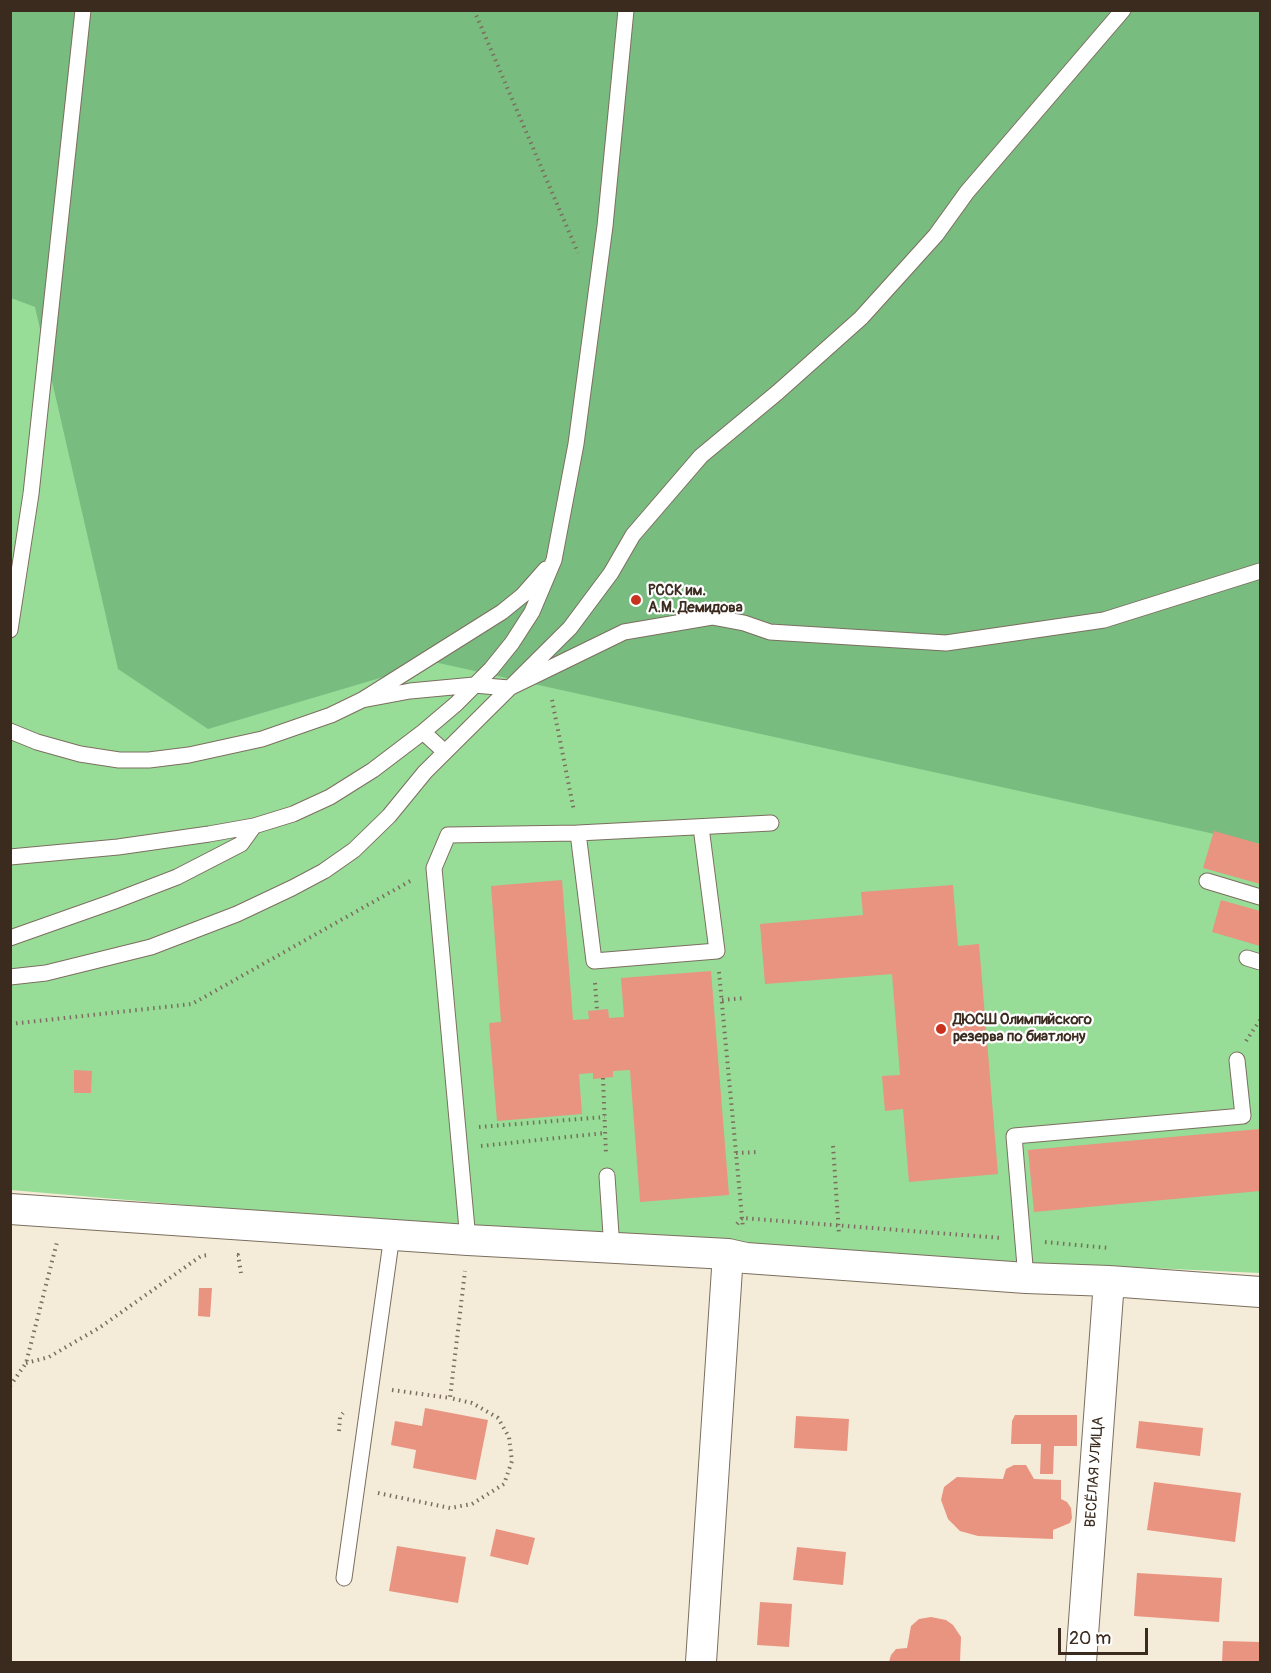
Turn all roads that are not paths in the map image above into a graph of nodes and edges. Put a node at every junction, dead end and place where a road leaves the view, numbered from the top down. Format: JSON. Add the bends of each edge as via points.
{"nodes":[{"id":1,"x":83,"y":10,"type":"edge"},
{"id":2,"x":626,"y":10,"type":"edge"},
{"id":3,"x":1123,"y":10,"type":"edge"},
{"id":4,"x":554,"y":560,"type":"junction"},
{"id":5,"x":1260,"y":571,"type":"edge"},
{"id":6,"x":10,"y":630,"type":"edge"},
{"id":7,"x":474,"y":685,"type":"junction"},
{"id":8,"x":509,"y":688,"type":"junction"},
{"id":9,"x":362,"y":700,"type":"junction"},
{"id":10,"x":10,"y":731,"type":"edge"},
{"id":11,"x":423,"y":732,"type":"junction"},
{"id":12,"x":445,"y":752,"type":"junction"},
{"id":13,"x":771,"y":823,"type":"dead end"},
{"id":14,"x":254,"y":826,"type":"junction"},
{"id":15,"x":701,"y":827,"type":"junction"},
{"id":16,"x":578,"y":833,"type":"junction"},
{"id":17,"x":10,"y":857,"type":"edge"},
{"id":18,"x":1207,"y":882,"type":"dead end"},
{"id":19,"x":1260,"y":897,"type":"edge"},
{"id":20,"x":10,"y":938,"type":"edge"},
{"id":21,"x":10,"y":977,"type":"edge"},
{"id":22,"x":1237,"y":1060,"type":"dead end"},
{"id":23,"x":607,"y":1176,"type":"road end"},
{"id":24,"x":10,"y":1209,"type":"edge"},
{"id":25,"x":392,"y":1235,"type":"junction"},
{"id":26,"x":468,"y":1240,"type":"junction"},
{"id":27,"x":612,"y":1249,"type":"junction"},
{"id":28,"x":737,"y":1256,"type":"junction"},
{"id":29,"x":1026,"y":1278,"type":"junction"},
{"id":30,"x":1109,"y":1281,"type":"junction"},
{"id":31,"x":1260,"y":1292,"type":"edge"},
{"id":32,"x":344,"y":1578,"type":"dead end"},
{"id":33,"x":701,"y":1662,"type":"edge"},
{"id":34,"x":1081,"y":1662,"type":"edge"}],
"edges":[{"from":1,"to":6,"type":"lane","via":[[31,494]]},
{"from":2,"to":4,"type":"lane","via":[[606,226],[576,444]]},
{"from":3,"to":8,"type":"lane","via":[[967,192],[936,235],[861,318],[701,456],[633,535],[611,573],[570,628]]},
{"from":4,"to":7,"type":"lane","via":[[532,612],[512,643]]},
{"from":4,"to":9,"type":"lane","via":[[502,612]]},
{"from":5,"to":8,"type":"lane","via":[[1104,620],[946,643],[770,632],[712,618],[624,632]]},
{"from":7,"to":8,"type":"lane"},
{"from":7,"to":9,"type":"lane"},
{"from":7,"to":11,"type":"lane"},
{"from":8,"to":12,"type":"lane"},
{"from":9,"to":10,"type":"lane","via":[[262,740],[149,760],[80,754]]},
{"from":11,"to":12,"type":"lane"},
{"from":11,"to":14,"type":"lane","via":[[330,797]]},
{"from":12,"to":21,"type":"lane","via":[[354,850],[292,888],[151,947],[46,973]]},
{"from":13,"to":15,"type":"lane"},
{"from":14,"to":17,"type":"lane","via":[[118,847]]},
{"from":14,"to":20,"type":"lane","via":[[241,844],[177,877]]},
{"from":15,"to":16,"type":"lane"},
{"from":15,"to":16,"type":"lane","via":[[717,951],[594,961]]},
{"from":16,"to":26,"type":"lane","via":[[448,835],[434,868]]},
{"from":18,"to":19,"type":"lane"},
{"from":22,"to":29,"type":"lane","via":[[1243,1116],[1014,1136]]},
{"from":23,"to":27,"type":"lane"},
{"from":24,"to":25,"type":"street"},
{"from":25,"to":26,"type":"street"},
{"from":25,"to":32,"type":"lane"},
{"from":26,"to":27,"type":"street"},
{"from":27,"to":28,"type":"street"},
{"from":28,"to":29,"type":"street"},
{"from":28,"to":33,"type":"street"},
{"from":29,"to":30,"type":"street"},
{"from":30,"to":31,"type":"street"},
{"from":30,"to":34,"type":"street","name":"ВЕСЁЛАЯ УЛИЦА"}]}
